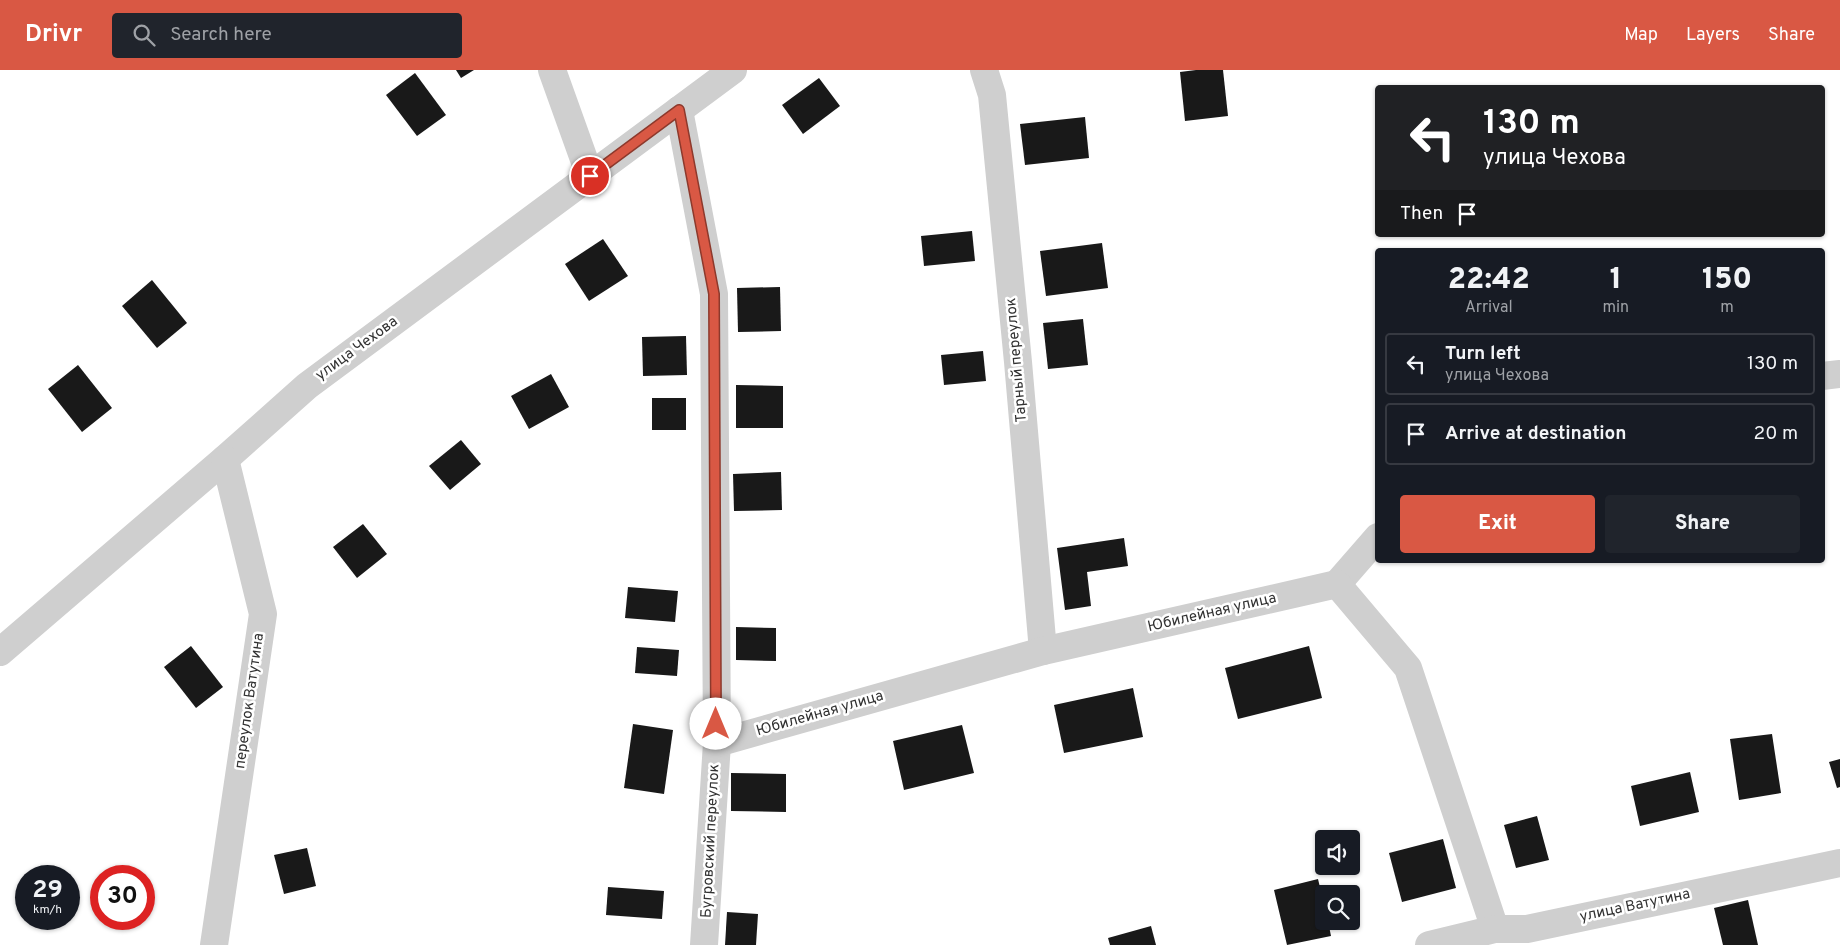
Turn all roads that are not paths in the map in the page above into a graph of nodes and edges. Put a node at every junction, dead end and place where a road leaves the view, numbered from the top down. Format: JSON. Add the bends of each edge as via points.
{"nodes":[{"id":1,"x":552,"y":70,"type":"edge"},
{"id":2,"x":734,"y":70,"type":"edge"},
{"id":3,"x":984,"y":70,"type":"edge"},
{"id":4,"x":679,"y":110,"type":"junction"},
{"id":5,"x":590,"y":176,"type":"junction"},
{"id":6,"x":1840,"y":374,"type":"edge"},
{"id":7,"x":1825,"y":376,"type":"edge"},
{"id":8,"x":225,"y":459,"type":"junction"},
{"id":9,"x":1375,"y":540,"type":"edge"},
{"id":10,"x":1337,"y":584,"type":"junction"},
{"id":11,"x":1043,"y":651,"type":"junction"},
{"id":12,"x":0,"y":652,"type":"edge"},
{"id":13,"x":716,"y":743,"type":"junction"},
{"id":14,"x":1840,"y":863,"type":"edge"},
{"id":15,"x":1495,"y":929,"type":"junction"},
{"id":16,"x":1528,"y":937,"type":"edge"},
{"id":17,"x":214,"y":945,"type":"edge"},
{"id":18,"x":704,"y":945,"type":"edge"},
{"id":19,"x":1429,"y":945,"type":"edge"}],
"edges":[{"from":1,"to":5,"type":"street"},
{"from":2,"to":4,"type":"street","name":"улица Чехова"},
{"from":3,"to":11,"type":"street","name":"Тарный переулок","via":[[992,95]]},
{"from":4,"to":5,"type":"street","name":"улица Чехова"},
{"from":4,"to":13,"type":"street","name":"Бугровский переулок","via":[[714,294]]},
{"from":5,"to":8,"type":"street","name":"улица Чехова","via":[[306,386]]},
{"from":6,"to":7,"type":"street"},
{"from":8,"to":12,"type":"street","name":"улица Чехова"},
{"from":8,"to":17,"type":"street","name":"переулок Ватутина","via":[[263,614]]},
{"from":9,"to":10,"type":"street"},
{"from":10,"to":11,"type":"street","name":"Юбилейная улица"},
{"from":10,"to":15,"type":"street","via":[[1408,668]]},
{"from":11,"to":13,"type":"street","name":"Юбилейная улица"},
{"from":13,"to":18,"type":"street","name":"Бугровский переулок"},
{"from":14,"to":16,"type":"street","name":"улица Ватутина"},
{"from":15,"to":16,"type":"street","name":"улица Ватутина"},
{"from":15,"to":19,"type":"street","name":"улица Ватутина"}]}
